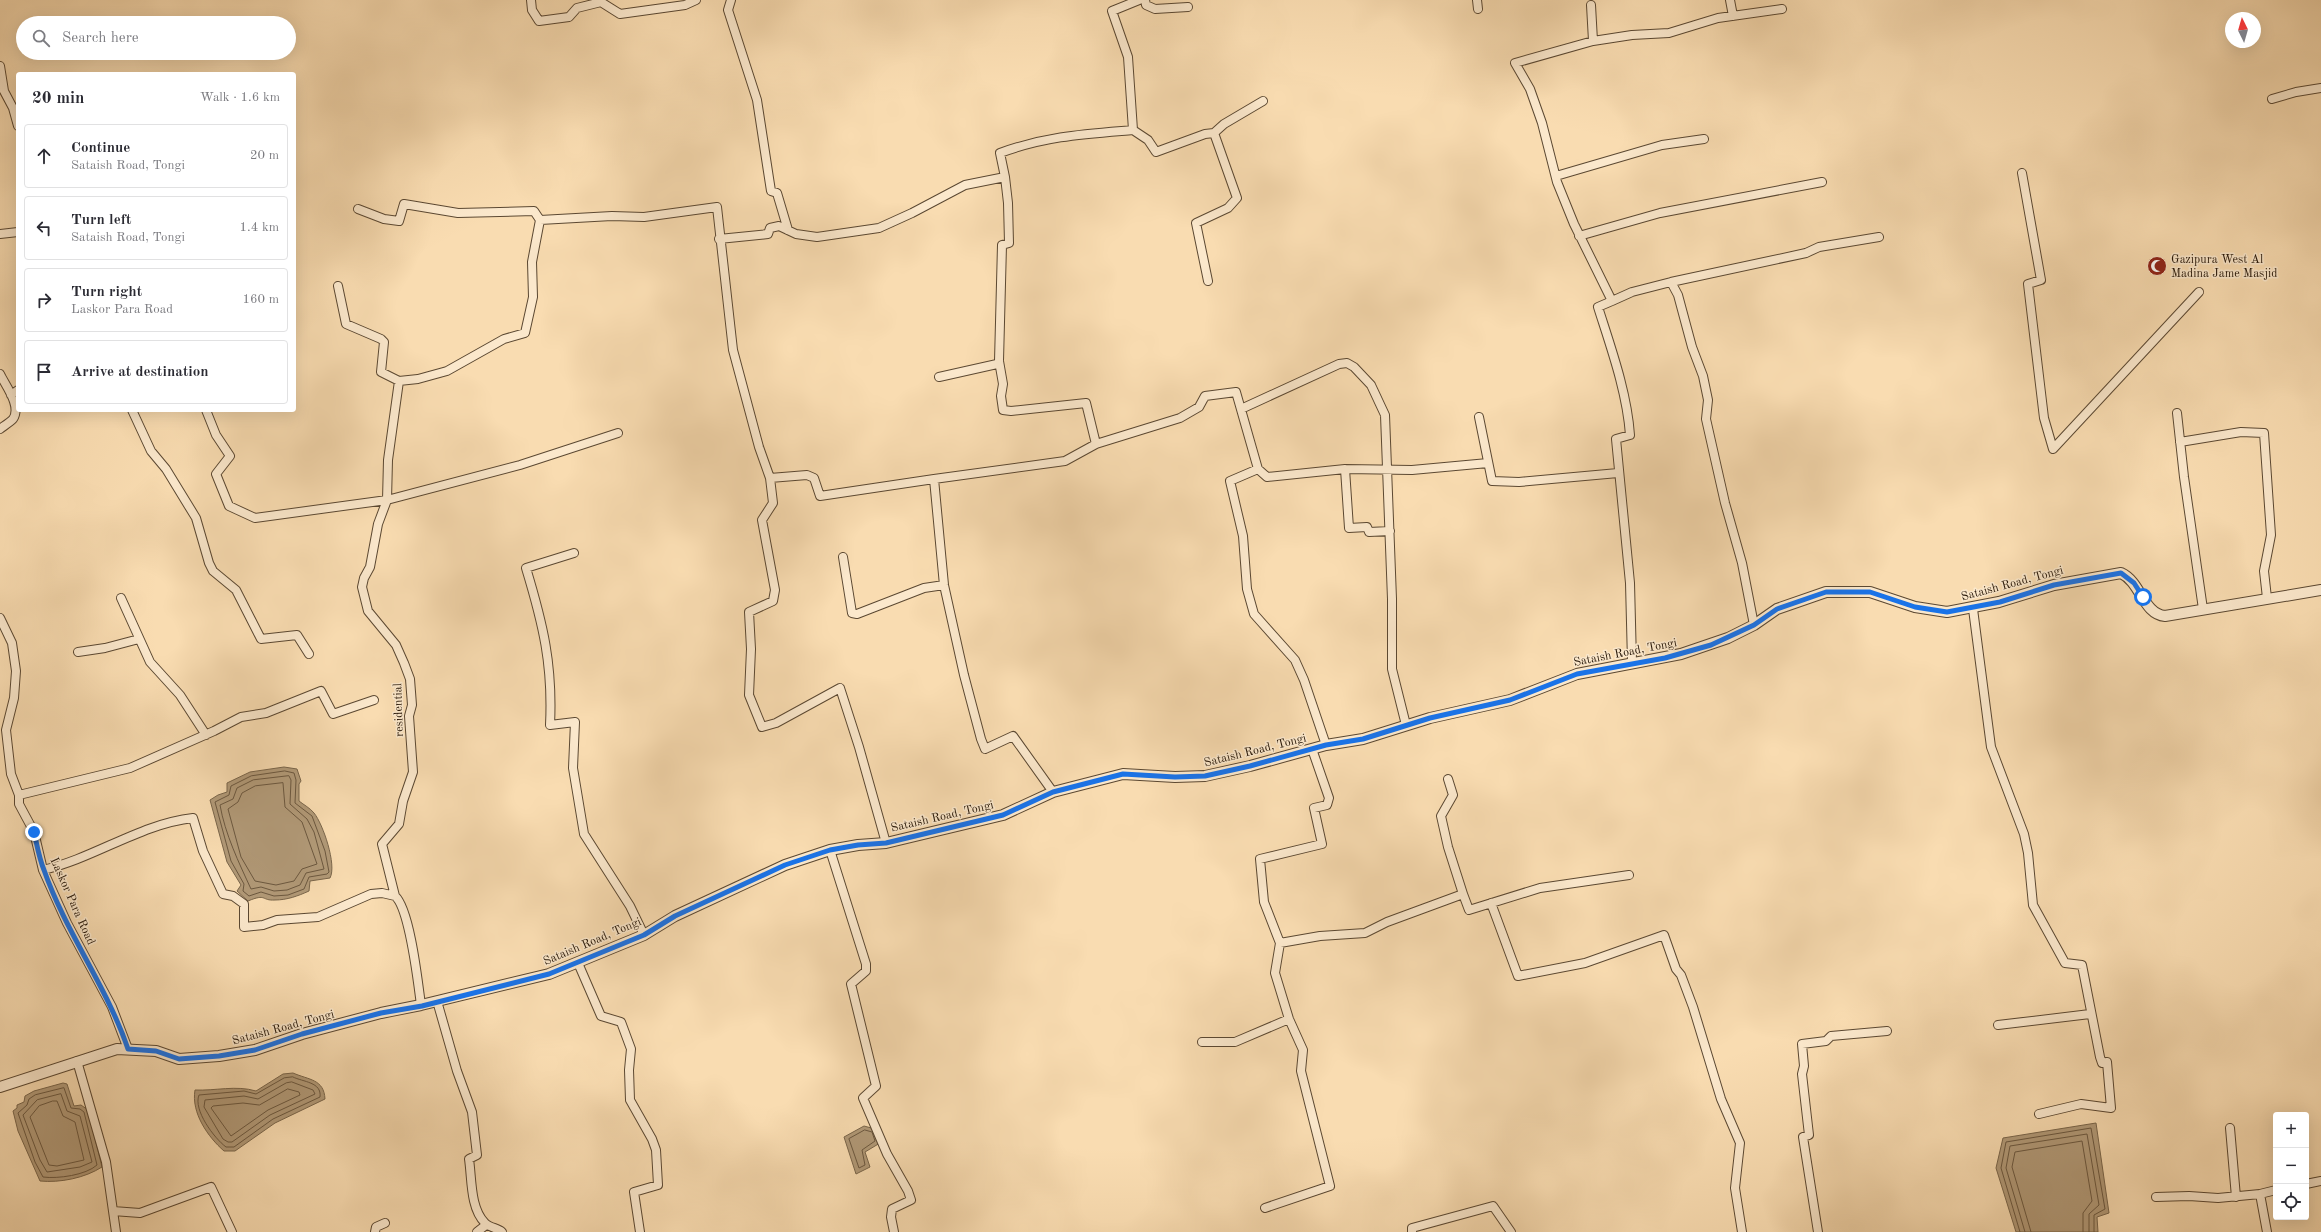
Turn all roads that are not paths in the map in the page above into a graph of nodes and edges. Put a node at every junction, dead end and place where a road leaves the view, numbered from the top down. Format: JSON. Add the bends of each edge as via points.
{"nodes":[{"id":1,"x":531,"y":0,"type":"edge"},
{"id":2,"x":696,"y":0,"type":"edge"},
{"id":3,"x":731,"y":0,"type":"edge"},
{"id":4,"x":1139,"y":0,"type":"edge"},
{"id":5,"x":1145,"y":0,"type":"edge"},
{"id":6,"x":1477,"y":0,"type":"edge"},
{"id":7,"x":1730,"y":0,"type":"edge"},
{"id":8,"x":1591,"y":5,"type":"dead end"},
{"id":9,"x":1188,"y":7,"type":"dead end"},
{"id":10,"x":1478,"y":9,"type":"dead end"},
{"id":11,"x":1782,"y":9,"type":"dead end"},
{"id":12,"x":1733,"y":16,"type":"junction"},
{"id":13,"x":1593,"y":41,"type":"junction"},
{"id":14,"x":0,"y":66,"type":"edge"},
{"id":15,"x":2321,"y":88,"type":"edge"},
{"id":16,"x":2272,"y":99,"type":"dead end"},
{"id":17,"x":1263,"y":101,"type":"dead end"},
{"id":18,"x":16,"y":119,"type":"edge"},
{"id":19,"x":1133,"y":130,"type":"junction"},
{"id":20,"x":1214,"y":133,"type":"junction"},
{"id":21,"x":1704,"y":139,"type":"dead end"},
{"id":22,"x":2022,"y":173,"type":"dead end"},
{"id":23,"x":1556,"y":176,"type":"junction"},
{"id":24,"x":1005,"y":177,"type":"junction"},
{"id":25,"x":1822,"y":182,"type":"dead end"},
{"id":26,"x":358,"y":209,"type":"dead end"},
{"id":27,"x":540,"y":220,"type":"junction"},
{"id":28,"x":788,"y":230,"type":"junction"},
{"id":29,"x":16,"y":232,"type":"edge"},
{"id":30,"x":0,"y":234,"type":"edge"},
{"id":31,"x":1579,"y":236,"type":"junction"},
{"id":32,"x":1878,"y":237,"type":"dead end"},
{"id":33,"x":719,"y":239,"type":"junction"},
{"id":34,"x":1208,"y":281,"type":"dead end"},
{"id":35,"x":1671,"y":282,"type":"junction"},
{"id":36,"x":338,"y":286,"type":"dead end"},
{"id":37,"x":2199,"y":292,"type":"dead end"},
{"id":38,"x":1612,"y":301,"type":"junction"},
{"id":39,"x":999,"y":361,"type":"junction"},
{"id":40,"x":0,"y":374,"type":"edge"},
{"id":41,"x":939,"y":377,"type":"dead end"},
{"id":42,"x":399,"y":381,"type":"junction"},
{"id":43,"x":15,"y":392,"type":"edge"},
{"id":44,"x":1241,"y":409,"type":"junction"},
{"id":45,"x":133,"y":412,"type":"edge"},
{"id":46,"x":207,"y":412,"type":"edge"},
{"id":47,"x":2177,"y":413,"type":"dead end"},
{"id":48,"x":1479,"y":417,"type":"dead end"},
{"id":49,"x":0,"y":429,"type":"edge"},
{"id":50,"x":618,"y":433,"type":"dead end"},
{"id":51,"x":2180,"y":442,"type":"junction"},
{"id":52,"x":1096,"y":444,"type":"junction"},
{"id":53,"x":1488,"y":463,"type":"junction"},
{"id":54,"x":1258,"y":469,"type":"junction"},
{"id":55,"x":1345,"y":469,"type":"junction"},
{"id":56,"x":1388,"y":469,"type":"junction"},
{"id":57,"x":1618,"y":473,"type":"junction"},
{"id":58,"x":770,"y":478,"type":"junction"},
{"id":59,"x":934,"y":479,"type":"junction"},
{"id":60,"x":387,"y":500,"type":"junction"},
{"id":61,"x":1390,"y":531,"type":"junction"},
{"id":62,"x":574,"y":554,"type":"dead end"},
{"id":63,"x":843,"y":557,"type":"dead end"},
{"id":64,"x":944,"y":585,"type":"junction"},
{"id":65,"x":2321,"y":590,"type":"edge"},
{"id":66,"x":121,"y":598,"type":"dead end"},
{"id":67,"x":2267,"y":598,"type":"junction"},
{"id":68,"x":1973,"y":609,"type":"junction"},
{"id":69,"x":2204,"y":609,"type":"junction"},
{"id":70,"x":0,"y":618,"type":"edge"},
{"id":71,"x":1754,"y":625,"type":"junction"},
{"id":72,"x":139,"y":640,"type":"junction"},
{"id":73,"x":78,"y":652,"type":"dead end"},
{"id":74,"x":309,"y":654,"type":"dead end"},
{"id":75,"x":1632,"y":662,"type":"junction"},
{"id":76,"x":374,"y":700,"type":"dead end"},
{"id":77,"x":1406,"y":725,"type":"junction"},
{"id":78,"x":3,"y":730,"type":"edge"},
{"id":79,"x":206,"y":735,"type":"junction"},
{"id":80,"x":1326,"y":745,"type":"junction"},
{"id":81,"x":1312,"y":750,"type":"junction"},
{"id":82,"x":1448,"y":779,"type":"dead end"},
{"id":83,"x":1053,"y":792,"type":"junction"},
{"id":84,"x":19,"y":795,"type":"junction"},
{"id":85,"x":886,"y":843,"type":"junction"},
{"id":86,"x":830,"y":850,"type":"junction"},
{"id":87,"x":43,"y":870,"type":"junction"},
{"id":88,"x":1629,"y":875,"type":"dead end"},
{"id":89,"x":1463,"y":894,"type":"junction"},
{"id":90,"x":395,"y":896,"type":"junction"},
{"id":91,"x":1491,"y":903,"type":"junction"},
{"id":92,"x":644,"y":935,"type":"junction"},
{"id":93,"x":1280,"y":943,"type":"junction"},
{"id":94,"x":578,"y":963,"type":"junction"},
{"id":95,"x":437,"y":1000,"type":"junction"},
{"id":96,"x":422,"y":1006,"type":"junction"},
{"id":97,"x":2090,"y":1014,"type":"junction"},
{"id":98,"x":1289,"y":1019,"type":"junction"},
{"id":99,"x":1998,"y":1025,"type":"dead end"},
{"id":100,"x":1887,"y":1031,"type":"dead end"},
{"id":101,"x":1202,"y":1042,"type":"dead end"},
{"id":102,"x":128,"y":1049,"type":"junction"},
{"id":103,"x":77,"y":1061,"type":"junction"},
{"id":104,"x":0,"y":1087,"type":"edge"},
{"id":105,"x":2039,"y":1114,"type":"dead end"},
{"id":106,"x":2230,"y":1128,"type":"dead end"},
{"id":107,"x":2321,"y":1181,"type":"edge"},
{"id":108,"x":2309,"y":1183,"type":"edge"},
{"id":109,"x":2273,"y":1191,"type":"edge"},
{"id":110,"x":2260,"y":1194,"type":"junction"},
{"id":111,"x":2156,"y":1197,"type":"dead end"},
{"id":112,"x":2236,"y":1197,"type":"junction"},
{"id":113,"x":1265,"y":1208,"type":"dead end"},
{"id":114,"x":113,"y":1211,"type":"junction"},
{"id":115,"x":385,"y":1223,"type":"dead end"},
{"id":116,"x":486,"y":1225,"type":"junction"},
{"id":117,"x":116,"y":1232,"type":"edge"},
{"id":118,"x":232,"y":1232,"type":"edge"},
{"id":119,"x":375,"y":1232,"type":"edge"},
{"id":120,"x":477,"y":1232,"type":"edge"},
{"id":121,"x":502,"y":1232,"type":"edge"},
{"id":122,"x":640,"y":1232,"type":"edge"},
{"id":123,"x":894,"y":1232,"type":"edge"},
{"id":124,"x":1412,"y":1232,"type":"edge"},
{"id":125,"x":1511,"y":1232,"type":"edge"},
{"id":126,"x":1742,"y":1232,"type":"edge"},
{"id":127,"x":1818,"y":1232,"type":"edge"},
{"id":128,"x":2267,"y":1232,"type":"edge"}],
"edges":[{"from":1,"to":2,"type":"street","via":[[532,10],[539,21],[569,17],[577,8],[601,2],[620,14],[685,5]]},
{"from":3,"to":28,"type":"street","via":[[728,10],[757,100],[771,191],[777,193]]},
{"from":4,"to":19,"type":"street","via":[[1112,10],[1127,52]]},
{"from":5,"to":9,"type":"street","via":[[1146,5],[1155,9]]},
{"from":6,"to":10,"type":"street"},
{"from":7,"to":12,"type":"street"},
{"from":8,"to":13,"type":"street"},
{"from":11,"to":12,"type":"street"},
{"from":12,"to":13,"type":"street","via":[[1669,33]]},
{"from":13,"to":23,"type":"street","via":[[1515,63],[1530,89]]},
{"from":14,"to":18,"type":"street","via":[[4,91]]},
{"from":15,"to":16,"type":"street"},
{"from":17,"to":20,"type":"street","via":[[1224,124]]},
{"from":19,"to":20,"type":"street","via":[[1148,140],[1156,152]]},
{"from":19,"to":24,"type":"street","via":[[1071,134],[1026,143],[1000,153]]},
{"from":20,"to":34,"type":"street","via":[[1237,198],[1228,208],[1196,223]]},
{"from":21,"to":23,"type":"street","via":[[1662,145]]},
{"from":22,"to":37,"type":"street","via":[[2041,280],[2028,284],[2044,418],[2053,448]]},
{"from":23,"to":31,"type":"street"},
{"from":24,"to":28,"type":"street","via":[[965,185],[912,214],[878,228],[817,237],[796,234]]},
{"from":24,"to":39,"type":"street","via":[[1009,243],[1002,245]]},
{"from":25,"to":31,"type":"street","via":[[1660,213]]},
{"from":26,"to":27,"type":"street","via":[[384,219],[399,221],[404,204],[458,213],[534,211]]},
{"from":27,"to":33,"type":"street","via":[[644,217],[717,207]]},
{"from":27,"to":42,"type":"street","via":[[532,262],[533,297],[525,333],[504,339],[447,371]]},
{"from":28,"to":33,"type":"street","via":[[779,226],[770,228],[768,234]]},
{"from":29,"to":30,"type":"street"},
{"from":31,"to":38,"type":"street"},
{"from":32,"to":35,"type":"street","via":[[1819,247],[1806,254]]},
{"from":33,"to":58,"type":"street","via":[[733,350],[759,448]]},
{"from":35,"to":38,"type":"street","via":[[1632,292]]},
{"from":35,"to":71,"type":"street","via":[[1678,296],[1703,376],[1708,400],[1706,419],[1742,563]]},
{"from":36,"to":42,"type":"street","via":[[346,324],[382,339],[384,342],[381,372]]},
{"from":38,"to":57,"type":"street","via":[[1598,307],[1620,380],[1629,424],[1630,435],[1616,439]]},
{"from":39,"to":41,"type":"street","via":[[987,367]]},
{"from":39,"to":52,"type":"street","via":[[1004,384],[1001,396],[1003,410],[1086,403]]},
{"from":40,"to":43,"type":"street"},
{"from":42,"to":60,"type":"street","name":"residential","via":[[388,460]]},
{"from":43,"to":49,"type":"street","via":[[13,418]]},
{"from":44,"to":52,"type":"street","via":[[1236,392],[1205,396],[1198,407],[1180,418]]},
{"from":44,"to":54,"type":"street"},
{"from":44,"to":56,"type":"street","via":[[1339,364],[1347,363],[1371,385],[1385,415]]},
{"from":45,"to":74,"type":"street","via":[[151,451],[166,469],[196,518],[213,571],[236,590],[261,639],[297,635]]},
{"from":46,"to":60,"type":"street","via":[[216,435],[230,456],[216,474],[229,506],[255,518]]},
{"from":47,"to":51,"type":"street"},
{"from":48,"to":53,"type":"street"},
{"from":50,"to":60,"type":"street","via":[[520,465]]},
{"from":51,"to":67,"type":"street","via":[[2241,432],[2264,432],[2271,535],[2264,571]]},
{"from":51,"to":69,"type":"street"},
{"from":52,"to":59,"type":"street","via":[[1064,461]]},
{"from":53,"to":56,"type":"street","via":[[1412,470]]},
{"from":53,"to":57,"type":"street","via":[[1492,481],[1519,482]]},
{"from":54,"to":55,"type":"street","via":[[1267,477]]},
{"from":54,"to":80,"type":"street","via":[[1230,481],[1243,536],[1247,590],[1254,614],[1295,660]]},
{"from":55,"to":56,"type":"street"},
{"from":55,"to":61,"type":"street","via":[[1348,528],[1367,527],[1369,532]]},
{"from":56,"to":61,"type":"street"},
{"from":57,"to":75,"type":"street","via":[[1630,583]]},
{"from":58,"to":59,"type":"street","via":[[807,475],[814,478],[820,496]]},
{"from":58,"to":85,"type":"street","via":[[773,503],[762,520],[775,590],[773,601],[749,612],[752,650],[749,695],[762,727],[776,723],[840,688]]},
{"from":59,"to":64,"type":"street"},
{"from":60,"to":90,"type":"street","name":"residential","via":[[378,524],[370,567],[362,587],[368,611],[396,645],[410,679],[412,705],[409,716],[413,772],[403,801],[399,824],[382,844]]},
{"from":61,"to":77,"type":"street","via":[[1392,669]]},
{"from":62,"to":92,"type":"street","via":[[526,568],[540,612],[548,652],[552,691],[550,725],[575,722],[573,768],[584,834],[630,906]]},
{"from":63,"to":64,"type":"street","via":[[852,613],[857,614],[924,588]]},
{"from":64,"to":83,"type":"street","via":[[964,675],[985,749],[1013,736]]},
{"from":65,"to":67,"type":"street","name":"Sataish Road, Tongi"},
{"from":66,"to":72,"type":"street"},
{"from":67,"to":69,"type":"street","name":"Sataish Road, Tongi"},
{"from":68,"to":69,"type":"street","name":"Sataish Road, Tongi","via":[[2054,585],[2121,573],[2134,583],[2157,616]]},
{"from":68,"to":71,"type":"street","name":"Sataish Road, Tongi","via":[[1932,611],[1870,592],[1826,592],[1777,609]]},
{"from":68,"to":97,"type":"street","via":[[1991,747],[2024,834],[2034,905],[2065,963],[2082,965]]},
{"from":70,"to":78,"type":"street","name":"Laskor Para Road","via":[[12,643],[16,671],[14,698]]},
{"from":71,"to":75,"type":"street","name":"Sataish Road, Tongi","via":[[1728,638],[1681,654]]},
{"from":72,"to":73,"type":"street"},
{"from":72,"to":79,"type":"street","via":[[150,662],[180,695]]},
{"from":75,"to":77,"type":"street","name":"Sataish Road, Tongi","via":[[1577,674],[1510,700]]},
{"from":76,"to":79,"type":"street","via":[[333,714],[321,691],[266,713],[241,717]]},
{"from":77,"to":80,"type":"street","name":"Sataish Road, Tongi","via":[[1363,739]]},
{"from":78,"to":84,"type":"street","name":"Laskor Para Road","via":[[10,774]]},
{"from":79,"to":84,"type":"street","via":[[130,768]]},
{"from":80,"to":81,"type":"street","name":"Sataish Road, Tongi"},
{"from":81,"to":83,"type":"street","name":"Sataish Road, Tongi","via":[[1205,776],[1123,774]]},
{"from":81,"to":93,"type":"street","via":[[1329,798],[1327,805],[1314,808],[1322,844],[1260,859],[1264,902]]},
{"from":82,"to":89,"type":"street","via":[[1453,795],[1441,816]]},
{"from":83,"to":85,"type":"street","name":"Sataish Road, Tongi","via":[[1003,815]]},
{"from":84,"to":87,"type":"street","name":"Laskor Para Road","via":[[19,804],[34,832]]},
{"from":85,"to":86,"type":"street","name":"Sataish Road, Tongi"},
{"from":86,"to":92,"type":"street","name":"Sataish Road, Tongi","via":[[785,865],[675,916]]},
{"from":86,"to":123,"type":"street","via":[[866,964],[866,971],[850,984],[876,1086],[863,1098],[887,1154],[911,1200],[892,1209]]},
{"from":87,"to":90,"type":"street","via":[[77,860],[162,824],[193,818],[203,850],[223,894],[233,896],[244,904],[244,927],[277,920],[318,917],[371,894]]},
{"from":87,"to":102,"type":"street","name":"Laskor Para Road","via":[[67,923],[112,1007]]},
{"from":88,"to":91,"type":"street","via":[[1540,888]]},
{"from":89,"to":91,"type":"street","via":[[1469,910]]},
{"from":89,"to":93,"type":"street","via":[[1387,922],[1365,933],[1320,936]]},
{"from":90,"to":96,"type":"street","name":"residential","via":[[401,901]]},
{"from":91,"to":126,"type":"street","via":[[1518,976],[1585,963],[1664,935],[1693,1007],[1721,1099],[1740,1142],[1735,1188]]},
{"from":92,"to":94,"type":"street","name":"Sataish Road, Tongi"},
{"from":93,"to":98,"type":"street","via":[[1275,973]]},
{"from":94,"to":95,"type":"street","name":"Sataish Road, Tongi","via":[[549,974]]},
{"from":94,"to":122,"type":"street","via":[[601,1016],[621,1022],[631,1049],[628,1070],[630,1100],[656,1150],[658,1185],[634,1192]]},
{"from":95,"to":96,"type":"street","name":"Sataish Road, Tongi"},
{"from":95,"to":116,"type":"street","via":[[457,1071],[472,1112],[477,1155],[469,1159],[475,1205]]},
{"from":96,"to":102,"type":"street","name":"Sataish Road, Tongi","via":[[381,1013],[302,1034],[255,1050],[219,1056],[179,1059],[156,1051]]},
{"from":97,"to":99,"type":"street"},
{"from":97,"to":105,"type":"street","via":[[2102,1063],[2107,1062],[2111,1108],[2081,1104]]},
{"from":98,"to":101,"type":"street","via":[[1235,1042]]},
{"from":98,"to":113,"type":"street","via":[[1303,1050],[1301,1071],[1330,1186]]},
{"from":100,"to":127,"type":"street","via":[[1831,1036],[1826,1041],[1802,1044],[1802,1074],[1809,1135],[1803,1137]]},
{"from":102,"to":103,"type":"street","name":"Sataish Road, Tongi","via":[[117,1049]]},
{"from":103,"to":104,"type":"street","name":"Sataish Road, Tongi"},
{"from":103,"to":114,"type":"street","via":[[106,1162]]},
{"from":106,"to":112,"type":"street"},
{"from":107,"to":108,"type":"street"},
{"from":109,"to":110,"type":"street"},
{"from":110,"to":112,"type":"street"},
{"from":110,"to":128,"type":"street"},
{"from":111,"to":112,"type":"street"},
{"from":114,"to":117,"type":"street"},
{"from":114,"to":118,"type":"street","via":[[140,1213],[211,1187]]},
{"from":115,"to":119,"type":"street","via":[[376,1227]]},
{"from":116,"to":120,"type":"street"},
{"from":116,"to":121,"type":"street"},
{"from":124,"to":125,"type":"street","via":[[1412,1228],[1493,1206]]}]}
